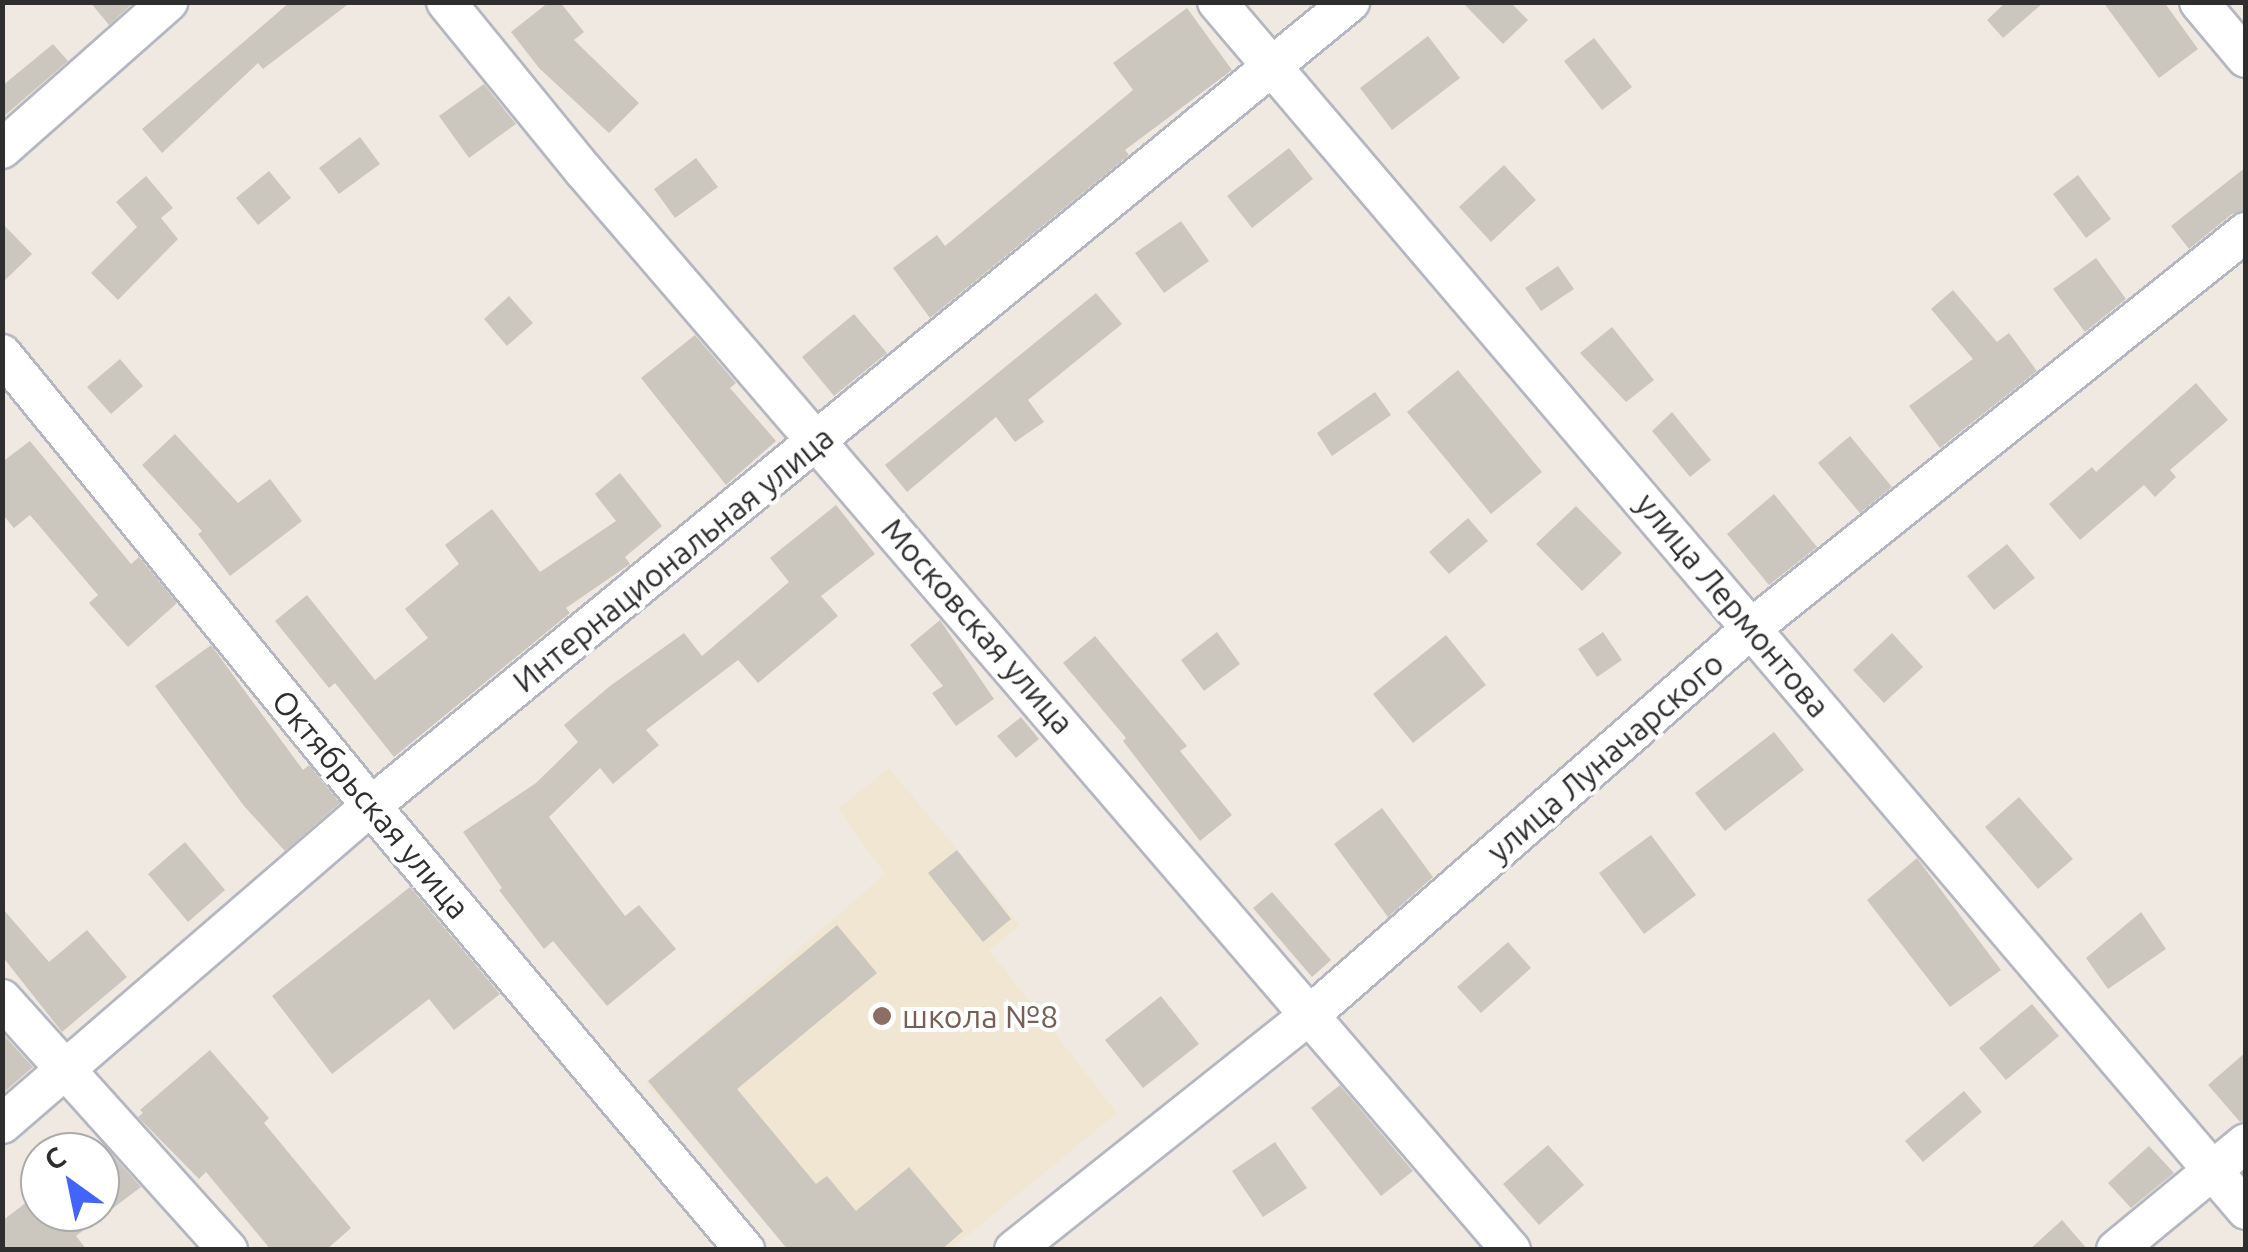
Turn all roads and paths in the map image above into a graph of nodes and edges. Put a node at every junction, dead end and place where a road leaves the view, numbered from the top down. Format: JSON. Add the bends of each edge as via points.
{"nodes":[{"id":1,"x":168,"y":2,"type":"edge"},
{"id":2,"x":446,"y":2,"type":"edge"},
{"id":3,"x":1217,"y":2,"type":"edge"},
{"id":4,"x":1350,"y":2,"type":"edge"},
{"id":5,"x":2199,"y":2,"type":"edge"},
{"id":6,"x":2246,"y":58,"type":"edge"},
{"id":7,"x":1272,"y":68,"type":"junction"},
{"id":8,"x":2,"y":149,"type":"edge"},
{"id":9,"x":2246,"y":232,"type":"edge"},
{"id":10,"x":2,"y":354,"type":"edge"},
{"id":11,"x":818,"y":440,"type":"junction"},
{"id":12,"x":1753,"y":627,"type":"junction"},
{"id":13,"x":371,"y":806,"type":"junction"},
{"id":14,"x":2,"y":999,"type":"edge"},
{"id":15,"x":1312,"y":1014,"type":"junction"},
{"id":16,"x":66,"y":1070,"type":"junction"},
{"id":17,"x":2,"y":1124,"type":"edge"},
{"id":18,"x":2246,"y":1143,"type":"edge"},
{"id":19,"x":2211,"y":1171,"type":"junction"},
{"id":20,"x":2246,"y":1210,"type":"edge"},
{"id":21,"x":228,"y":1250,"type":"edge"},
{"id":22,"x":745,"y":1250,"type":"edge"},
{"id":23,"x":1014,"y":1250,"type":"edge"},
{"id":24,"x":1511,"y":1250,"type":"edge"},
{"id":25,"x":2116,"y":1250,"type":"edge"}],
"edges":[{"from":1,"to":8,"type":"street"},
{"from":2,"to":11,"type":"street","name":"Московская улица"},
{"from":3,"to":7,"type":"street","name":"улица Лермонтова"},
{"from":4,"to":7,"type":"street","name":"Интернациональная улица"},
{"from":5,"to":6,"type":"street"},
{"from":7,"to":11,"type":"street","name":"Интернациональная улица"},
{"from":7,"to":12,"type":"street","name":"улица Лермонтова"},
{"from":9,"to":12,"type":"street","name":"улица Луначарского"},
{"from":10,"to":13,"type":"street","name":"Октябрьская улица"},
{"from":11,"to":13,"type":"street","name":"Интернациональная улица"},
{"from":11,"to":15,"type":"street","name":"Московская улица"},
{"from":12,"to":15,"type":"street","name":"улица Луначарского"},
{"from":12,"to":19,"type":"street","name":"улица Лермонтова"},
{"from":13,"to":16,"type":"street","name":"Интернациональная улица"},
{"from":13,"to":22,"type":"street","name":"Октябрьская улица"},
{"from":14,"to":16,"type":"street"},
{"from":15,"to":23,"type":"street","name":"улица Луначарского"},
{"from":15,"to":24,"type":"street","name":"Московская улица"},
{"from":16,"to":17,"type":"street","name":"Интернациональная улица"},
{"from":16,"to":21,"type":"street"},
{"from":18,"to":19,"type":"street"},
{"from":19,"to":20,"type":"street","name":"улица Лермонтова"},
{"from":19,"to":25,"type":"street"}]}
